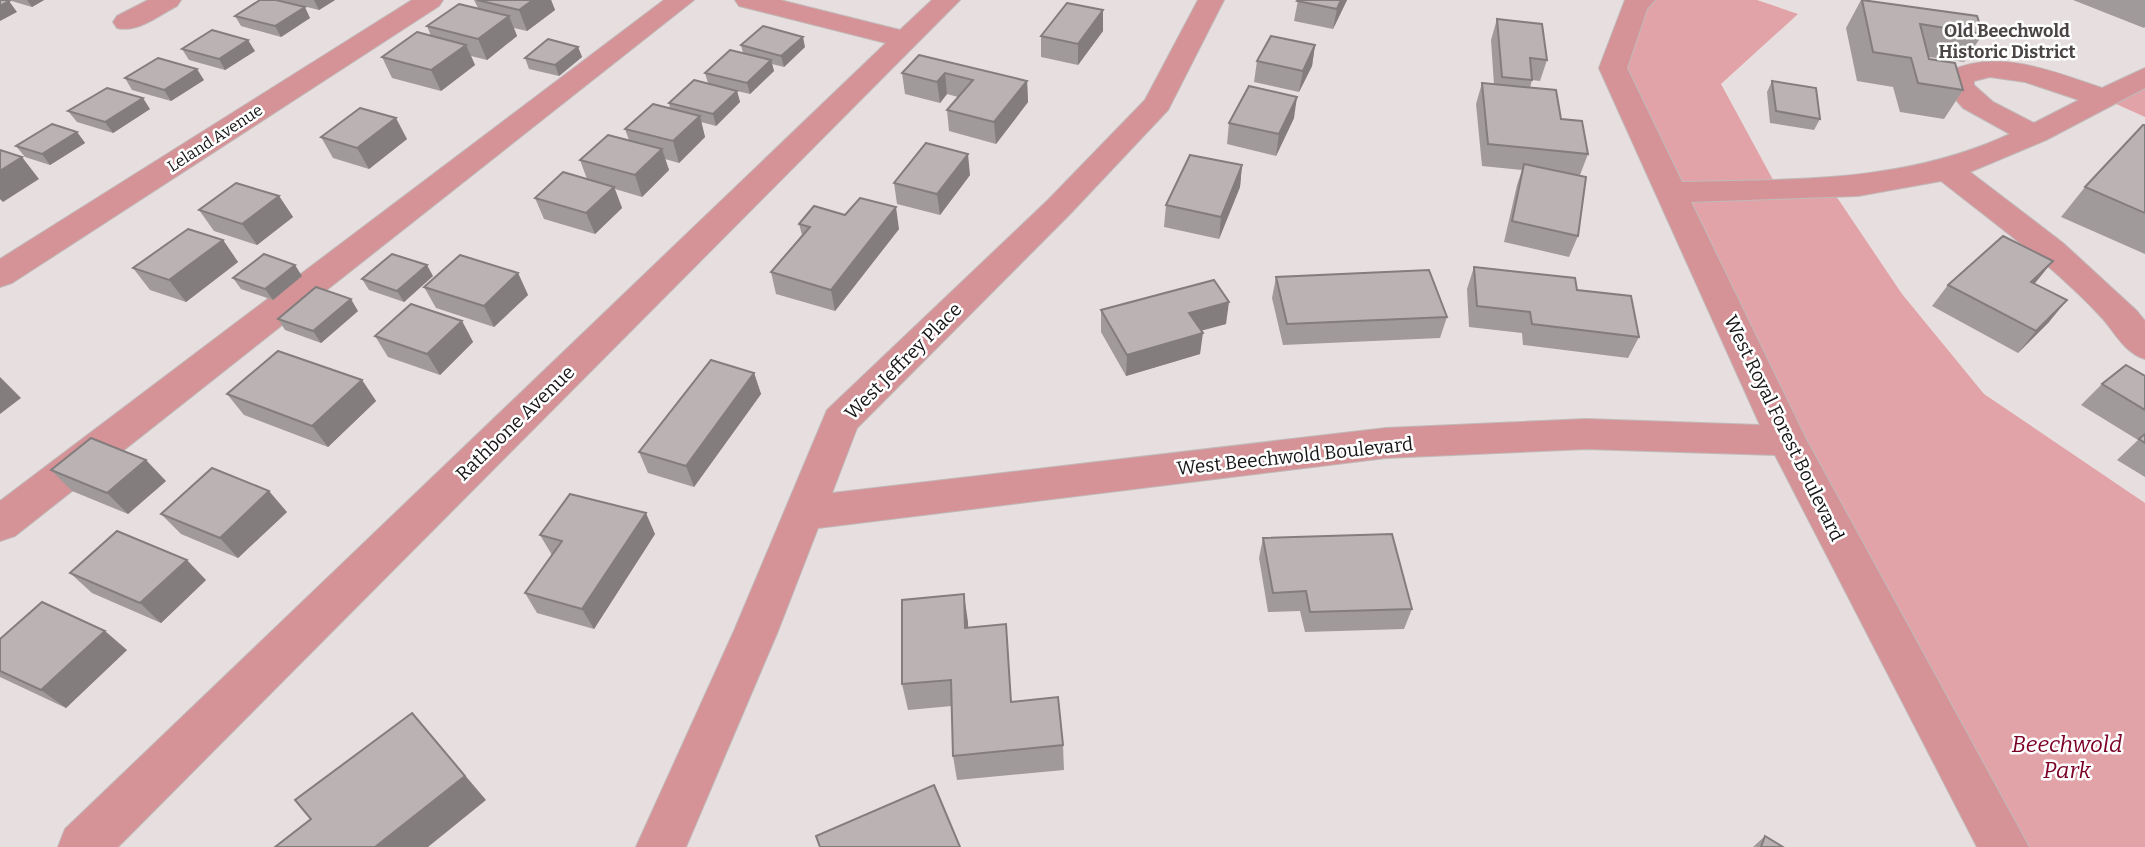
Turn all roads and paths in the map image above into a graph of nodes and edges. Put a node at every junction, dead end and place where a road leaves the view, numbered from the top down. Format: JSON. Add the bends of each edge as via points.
{"nodes":[{"id":1,"x":168,"y":0,"type":"edge"},
{"id":2,"x":430,"y":0,"type":"edge"},
{"id":3,"x":681,"y":0,"type":"edge"},
{"id":4,"x":748,"y":0,"type":"edge"},
{"id":5,"x":947,"y":0,"type":"edge"},
{"id":6,"x":1211,"y":0,"type":"edge"},
{"id":7,"x":1642,"y":0,"type":"edge"},
{"id":8,"x":127,"y":22,"type":"dead end"},
{"id":9,"x":906,"y":40,"type":"junction"},
{"id":10,"x":2145,"y":77,"type":"edge"},
{"id":11,"x":2104,"y":98,"type":"junction"},
{"id":12,"x":2034,"y":134,"type":"junction"},
{"id":13,"x":1945,"y":169,"type":"junction"},
{"id":14,"x":1670,"y":192,"type":"junction"},
{"id":15,"x":0,"y":275,"type":"edge"},
{"id":16,"x":2145,"y":346,"type":"edge"},
{"id":17,"x":1787,"y":441,"type":"junction"},
{"id":18,"x":805,"y":513,"type":"junction"},
{"id":19,"x":0,"y":524,"type":"edge"},
{"id":20,"x":666,"y":834,"type":"edge"},
{"id":21,"x":83,"y":847,"type":"edge"},
{"id":22,"x":2004,"y":847,"type":"edge"}],
"edges":[{"from":1,"to":8,"type":"street"},
{"from":2,"to":15,"type":"street","name":"Leland Avenue"},
{"from":3,"to":19,"type":"street"},
{"from":4,"to":9,"type":"street"},
{"from":5,"to":9,"type":"street","name":"Rathbone Avenue"},
{"from":6,"to":18,"type":"street","name":"West Jeffrey Place","via":[[1158,104],[841,420]]},
{"from":7,"to":14,"type":"street","name":"West Royal Forest Boulevard","via":[[1636,5],[1613,68]]},
{"from":9,"to":21,"type":"street","name":"Rathbone Avenue"},
{"from":10,"to":11,"type":"street"},
{"from":11,"to":12,"type":"street"},
{"from":11,"to":12,"type":"street","via":[[1992,68],[1967,71],[1960,77],[1959,86],[1980,107]]},
{"from":12,"to":13,"type":"street"},
{"from":13,"to":14,"type":"street","via":[[1899,180],[1830,187]]},
{"from":13,"to":16,"type":"street","via":[[2087,281]]},
{"from":14,"to":17,"type":"street","name":"West Royal Forest Boulevard"},
{"from":17,"to":18,"type":"street","name":"West Beechwold Boulevard","via":[[1586,434],[1386,443]]},
{"from":17,"to":22,"type":"street","name":"West Royal Forest Boulevard"},
{"from":18,"to":20,"type":"street","name":"West Jeffrey Place"}]}
